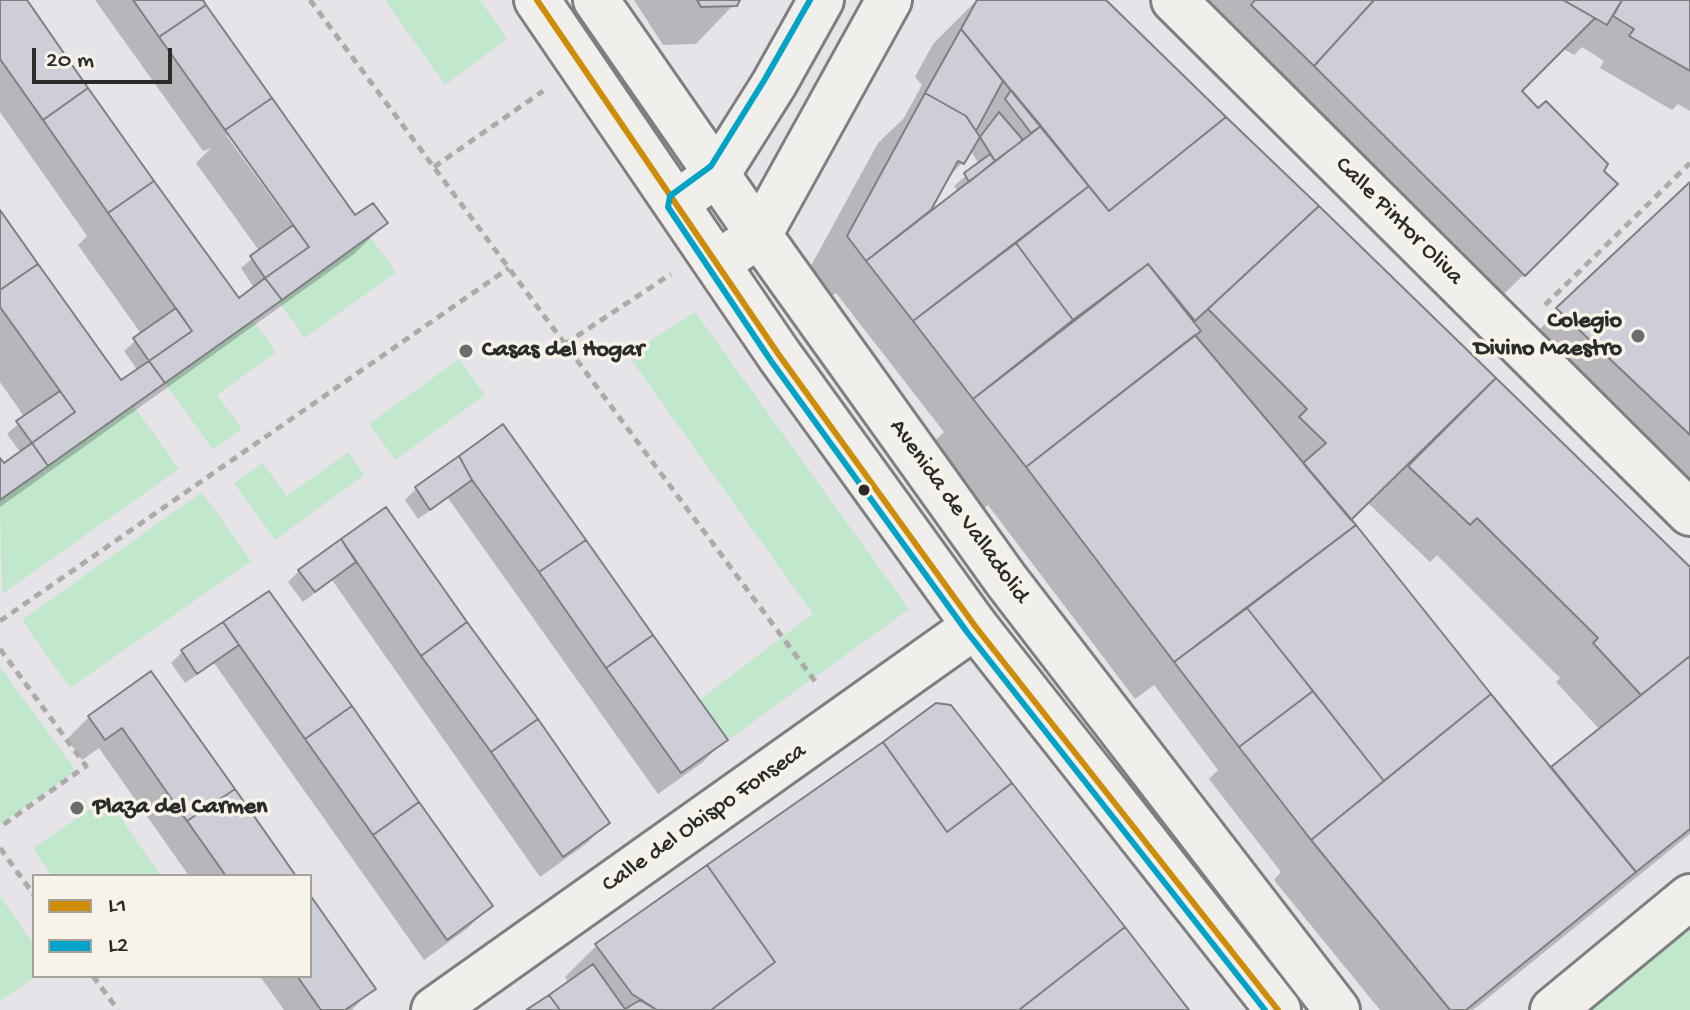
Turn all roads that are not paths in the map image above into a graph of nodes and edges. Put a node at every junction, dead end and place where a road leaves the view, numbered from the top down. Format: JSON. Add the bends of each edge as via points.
{"nodes":[{"id":1,"x":537,"y":0,"type":"edge"},
{"id":2,"x":596,"y":0,"type":"edge"},
{"id":3,"x":821,"y":0,"type":"edge"},
{"id":4,"x":889,"y":0,"type":"edge"},
{"id":5,"x":1174,"y":0,"type":"edge"},
{"id":6,"x":718,"y":173,"type":"junction"},
{"id":7,"x":677,"y":203,"type":"junction"},
{"id":8,"x":759,"y":235,"type":"junction"},
{"id":9,"x":713,"y":256,"type":"junction"},
{"id":10,"x":1690,"y":513,"type":"edge"},
{"id":11,"x":975,"y":626,"type":"junction"},
{"id":12,"x":1690,"y":897,"type":"edge"},
{"id":13,"x":434,"y":1010,"type":"edge"},
{"id":14,"x":1278,"y":1010,"type":"edge"},
{"id":15,"x":1337,"y":1010,"type":"edge"},
{"id":16,"x":1553,"y":1010,"type":"edge"}],
"edges":[{"from":1,"to":7,"type":"main road"},
{"from":2,"to":6,"type":"main road","name":"Avenida de Valladolid"},
{"from":3,"to":6,"type":"main road"},
{"from":4,"to":8,"type":"main road"},
{"from":5,"to":10,"type":"main road","name":"Calle Pintor Oliva"},
{"from":6,"to":7,"type":"main road"},
{"from":6,"to":8,"type":"main road","name":"Avenida de Valladolid"},
{"from":7,"to":9,"type":"main road"},
{"from":8,"to":9,"type":"main road"},
{"from":8,"to":15,"type":"main road","name":"Avenida de Valladolid","via":[[1006,580]]},
{"from":9,"to":11,"type":"main road"},
{"from":11,"to":13,"type":"main road","name":"Calle del Obispo Fonseca"},
{"from":11,"to":14,"type":"main road"},
{"from":12,"to":16,"type":"main road"}]}
